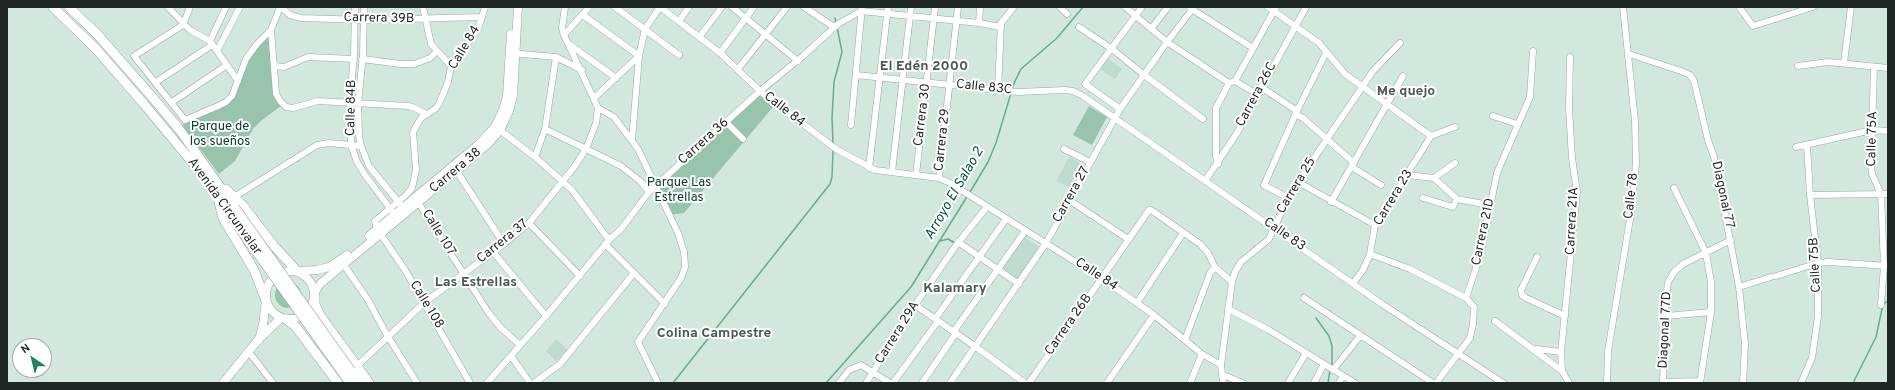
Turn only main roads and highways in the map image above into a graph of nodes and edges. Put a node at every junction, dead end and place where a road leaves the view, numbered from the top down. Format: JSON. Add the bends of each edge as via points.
{"nodes":[{"id":1,"x":53,"y":7,"type":"edge"},
{"id":2,"x":70,"y":7,"type":"edge"},
{"id":3,"x":512,"y":7,"type":"edge"},
{"id":4,"x":518,"y":7,"type":"edge"},
{"id":5,"x":513,"y":53,"type":"junction"},
{"id":6,"x":216,"y":193,"type":"junction"},
{"id":7,"x":233,"y":198,"type":"junction"},
{"id":8,"x":232,"y":210,"type":"junction"},
{"id":9,"x":343,"y":262,"type":"junction"},
{"id":10,"x":297,"y":271,"type":"junction"},
{"id":11,"x":315,"y":294,"type":"junction"},
{"id":12,"x":266,"y":301,"type":"junction"},
{"id":13,"x":284,"y":318,"type":"junction"},
{"id":14,"x":258,"y":340,"type":"junction"},
{"id":15,"x":350,"y":374,"type":"edge"},
{"id":16,"x":223,"y":383,"type":"edge"},
{"id":17,"x":338,"y":383,"type":"edge"},
{"id":18,"x":361,"y":383,"type":"edge"},
{"id":19,"x":369,"y":383,"type":"edge"}],
"edges":[{"from":1,"to":6,"type":"highway","name":"Avenida Circunvalar","via":[[97,50]]},
{"from":2,"to":7,"type":"highway","name":"Avenida Circunvalar","via":[[98,34],[153,98],[219,184]]},
{"from":3,"to":5,"type":"main road","name":"Carrera 38"},
{"from":4,"to":5,"type":"main road","name":"Carrera 38"},
{"from":5,"to":9,"type":"main road","name":"Carrera 38","via":[[513,95],[509,111],[488,144],[417,200],[394,214],[379,232]]},
{"from":6,"to":8,"type":"highway","name":"Avenida Circunvalar"},
{"from":6,"to":12,"type":"highway","via":[[223,218],[254,270]]},
{"from":7,"to":8,"type":"highway","name":"Avenida Circunvalar"},
{"from":7,"to":10,"type":"highway"},
{"from":8,"to":15,"type":"highway","name":"Avenida Circunvalar","bridge":true},
{"from":9,"to":10,"type":"main road","name":"Carrera 38","via":[[323,268]]},
{"from":9,"to":11,"type":"main road","name":"Carrera 38","via":[[320,284]]},
{"from":10,"to":11,"type":"main road","via":[[309,279]]},
{"from":10,"to":12,"type":"main road","via":[[284,271],[273,277],[266,288]]},
{"from":11,"to":13,"type":"main road","via":[[313,303],[305,314]]},
{"from":11,"to":15,"type":"highway","via":[[319,314]]},
{"from":12,"to":13,"type":"main road","via":[[272,311]]},
{"from":12,"to":14,"type":"main road"},
{"from":13,"to":14,"type":"main road"},
{"from":13,"to":17,"type":"highway","via":[[296,327]]},
{"from":14,"to":16,"type":"main road"},
{"from":15,"to":18,"type":"highway","name":"Avenida Circunvalar"},
{"from":15,"to":19,"type":"highway"}]}
